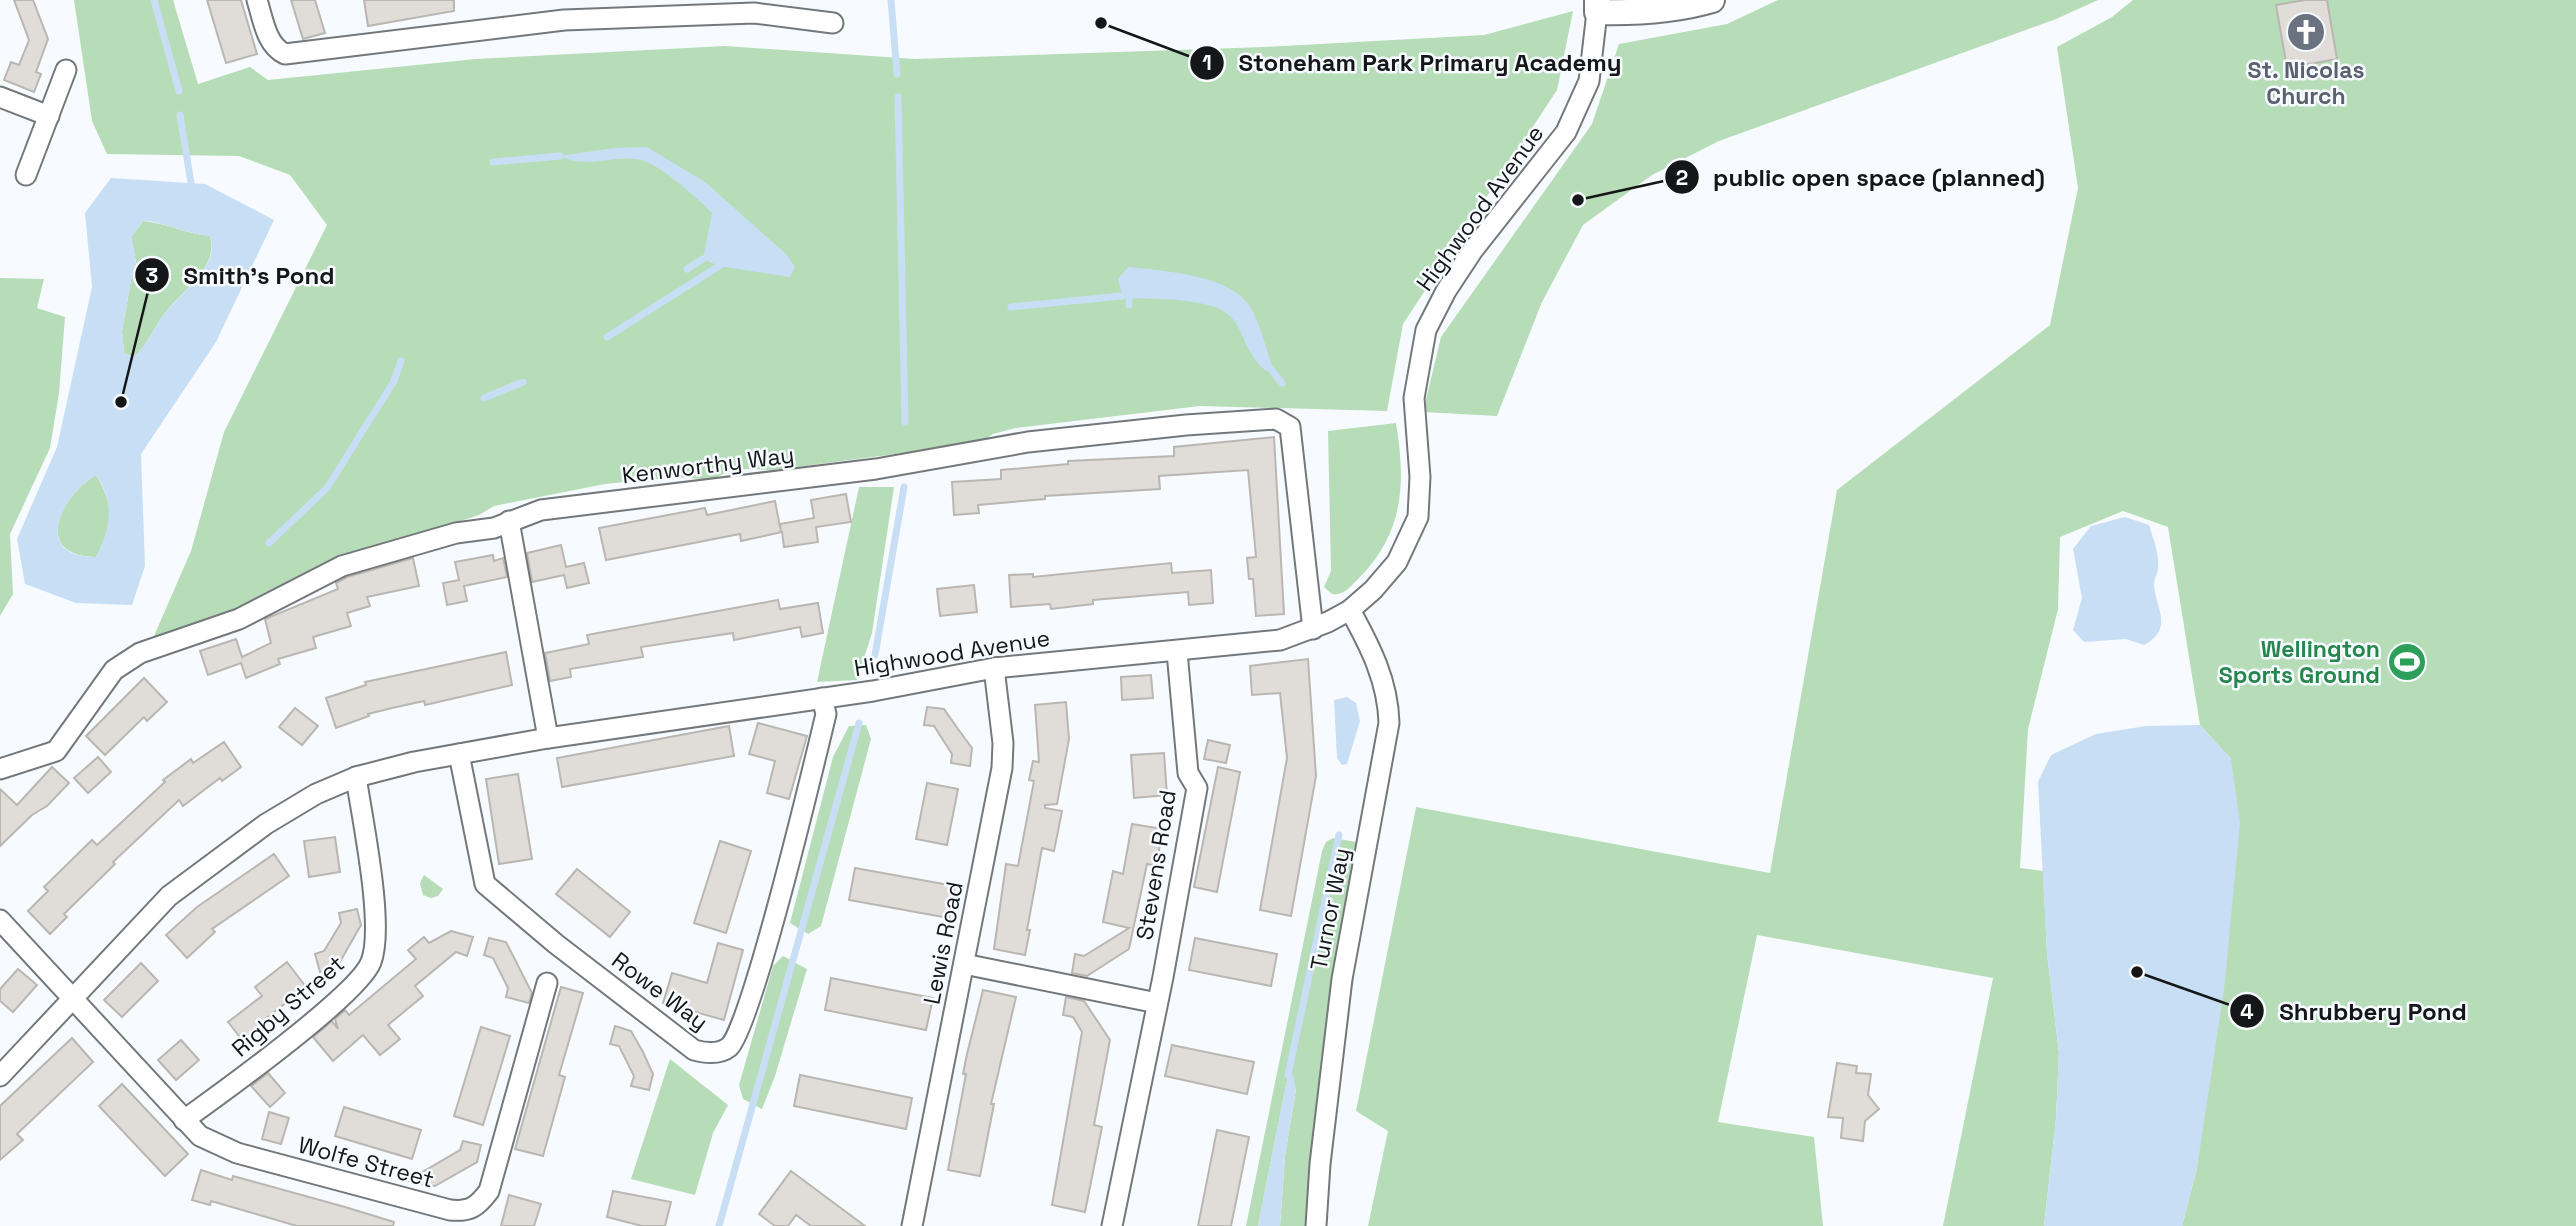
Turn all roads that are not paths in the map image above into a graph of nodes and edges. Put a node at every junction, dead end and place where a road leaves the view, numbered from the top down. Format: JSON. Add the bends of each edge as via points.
{"nodes":[{"id":1,"x":257,"y":0,"type":"edge"},
{"id":2,"x":1712,"y":0,"type":"edge"},
{"id":3,"x":1597,"y":6,"type":"edge"},
{"id":4,"x":755,"y":7,"type":"edge"},
{"id":5,"x":833,"y":23,"type":"dead end"},
{"id":6,"x":66,"y":70,"type":"dead end"},
{"id":7,"x":0,"y":96,"type":"edge"},
{"id":8,"x":49,"y":116,"type":"junction"},
{"id":9,"x":26,"y":175,"type":"dead end"},
{"id":10,"x":509,"y":521,"type":"junction"},
{"id":11,"x":1350,"y":610,"type":"junction"},
{"id":12,"x":1313,"y":629,"type":"junction"},
{"id":13,"x":1177,"y":652,"type":"junction"},
{"id":14,"x":994,"y":668,"type":"junction"},
{"id":15,"x":822,"y":698,"type":"junction"},
{"id":16,"x":548,"y":738,"type":"junction"},
{"id":17,"x":459,"y":754,"type":"junction"},
{"id":18,"x":0,"y":769,"type":"edge"},
{"id":19,"x":356,"y":777,"type":"junction"},
{"id":20,"x":0,"y":920,"type":"edge"},
{"id":21,"x":964,"y":964,"type":"junction"},
{"id":22,"x":547,"y":983,"type":"dead end"},
{"id":23,"x":71,"y":998,"type":"junction"},
{"id":24,"x":1157,"y":1003,"type":"junction"},
{"id":25,"x":0,"y":1076,"type":"edge"},
{"id":26,"x":184,"y":1120,"type":"junction"},
{"id":27,"x":912,"y":1226,"type":"edge"},
{"id":28,"x":1112,"y":1226,"type":"edge"},
{"id":29,"x":1316,"y":1226,"type":"edge"}],
"edges":[{"from":1,"to":4,"type":"street","via":[[268,36],[276,50],[285,54],[564,20]]},
{"from":2,"to":3,"type":"street","via":[[1671,9]]},
{"from":3,"to":11,"type":"street","name":"Highwood Avenue","via":[[1590,81],[1570,125],[1473,250],[1426,330],[1414,398],[1418,517],[1397,562]]},
{"from":4,"to":5,"type":"street"},
{"from":6,"to":8,"type":"street"},
{"from":7,"to":8,"type":"street"},
{"from":8,"to":9,"type":"street"},
{"from":10,"to":12,"type":"street","name":"Kenworthy Way","via":[[541,510],[876,469],[1028,442],[1276,419],[1287,425],[1293,436]]},
{"from":10,"to":16,"type":"street"},
{"from":10,"to":18,"type":"street","name":"Kenworthy Way","via":[[342,566],[239,619],[141,653],[114,670],[56,751]]},
{"from":11,"to":12,"type":"street","name":"Highwood Avenue"},
{"from":11,"to":29,"type":"street","name":"Turnor Way","via":[[1378,665],[1389,723],[1342,979]]},
{"from":12,"to":13,"type":"street","name":"Highwood Avenue","via":[[1280,640]]},
{"from":13,"to":14,"type":"street","name":"Highwood Avenue"},
{"from":13,"to":24,"type":"street","name":"Stevens Road","via":[[1188,773],[1196,789]]},
{"from":14,"to":15,"type":"street","name":"Highwood Avenue"},
{"from":14,"to":21,"type":"street","name":"Lewis Road","via":[[1003,758]]},
{"from":15,"to":16,"type":"street","name":"Highwood Avenue"},
{"from":15,"to":17,"type":"street","name":"Rowe Way","via":[[826,714],[771,927],[741,1027],[731,1046],[720,1052],[694,1050],[485,884]]},
{"from":16,"to":17,"type":"street","name":"Highwood Avenue"},
{"from":17,"to":19,"type":"street","name":"Highwood Avenue"},
{"from":19,"to":23,"type":"street","name":"Highwood Avenue","via":[[266,824],[169,897]]},
{"from":19,"to":26,"type":"street","name":"Rigby Street","via":[[372,881],[376,944],[371,963],[363,976],[312,1021]]},
{"from":20,"to":23,"type":"street","name":"Wolfe Street"},
{"from":21,"to":24,"type":"street"},
{"from":21,"to":27,"type":"street","name":"Lewis Road"},
{"from":22,"to":26,"type":"street","name":"Wolfe Street","via":[[496,1172],[478,1206],[467,1212],[237,1153],[214,1145]]},
{"from":23,"to":25,"type":"street","name":"Highwood Avenue"},
{"from":23,"to":26,"type":"street","name":"Wolfe Street"},
{"from":24,"to":28,"type":"street","name":"Stevens Road"}]}
